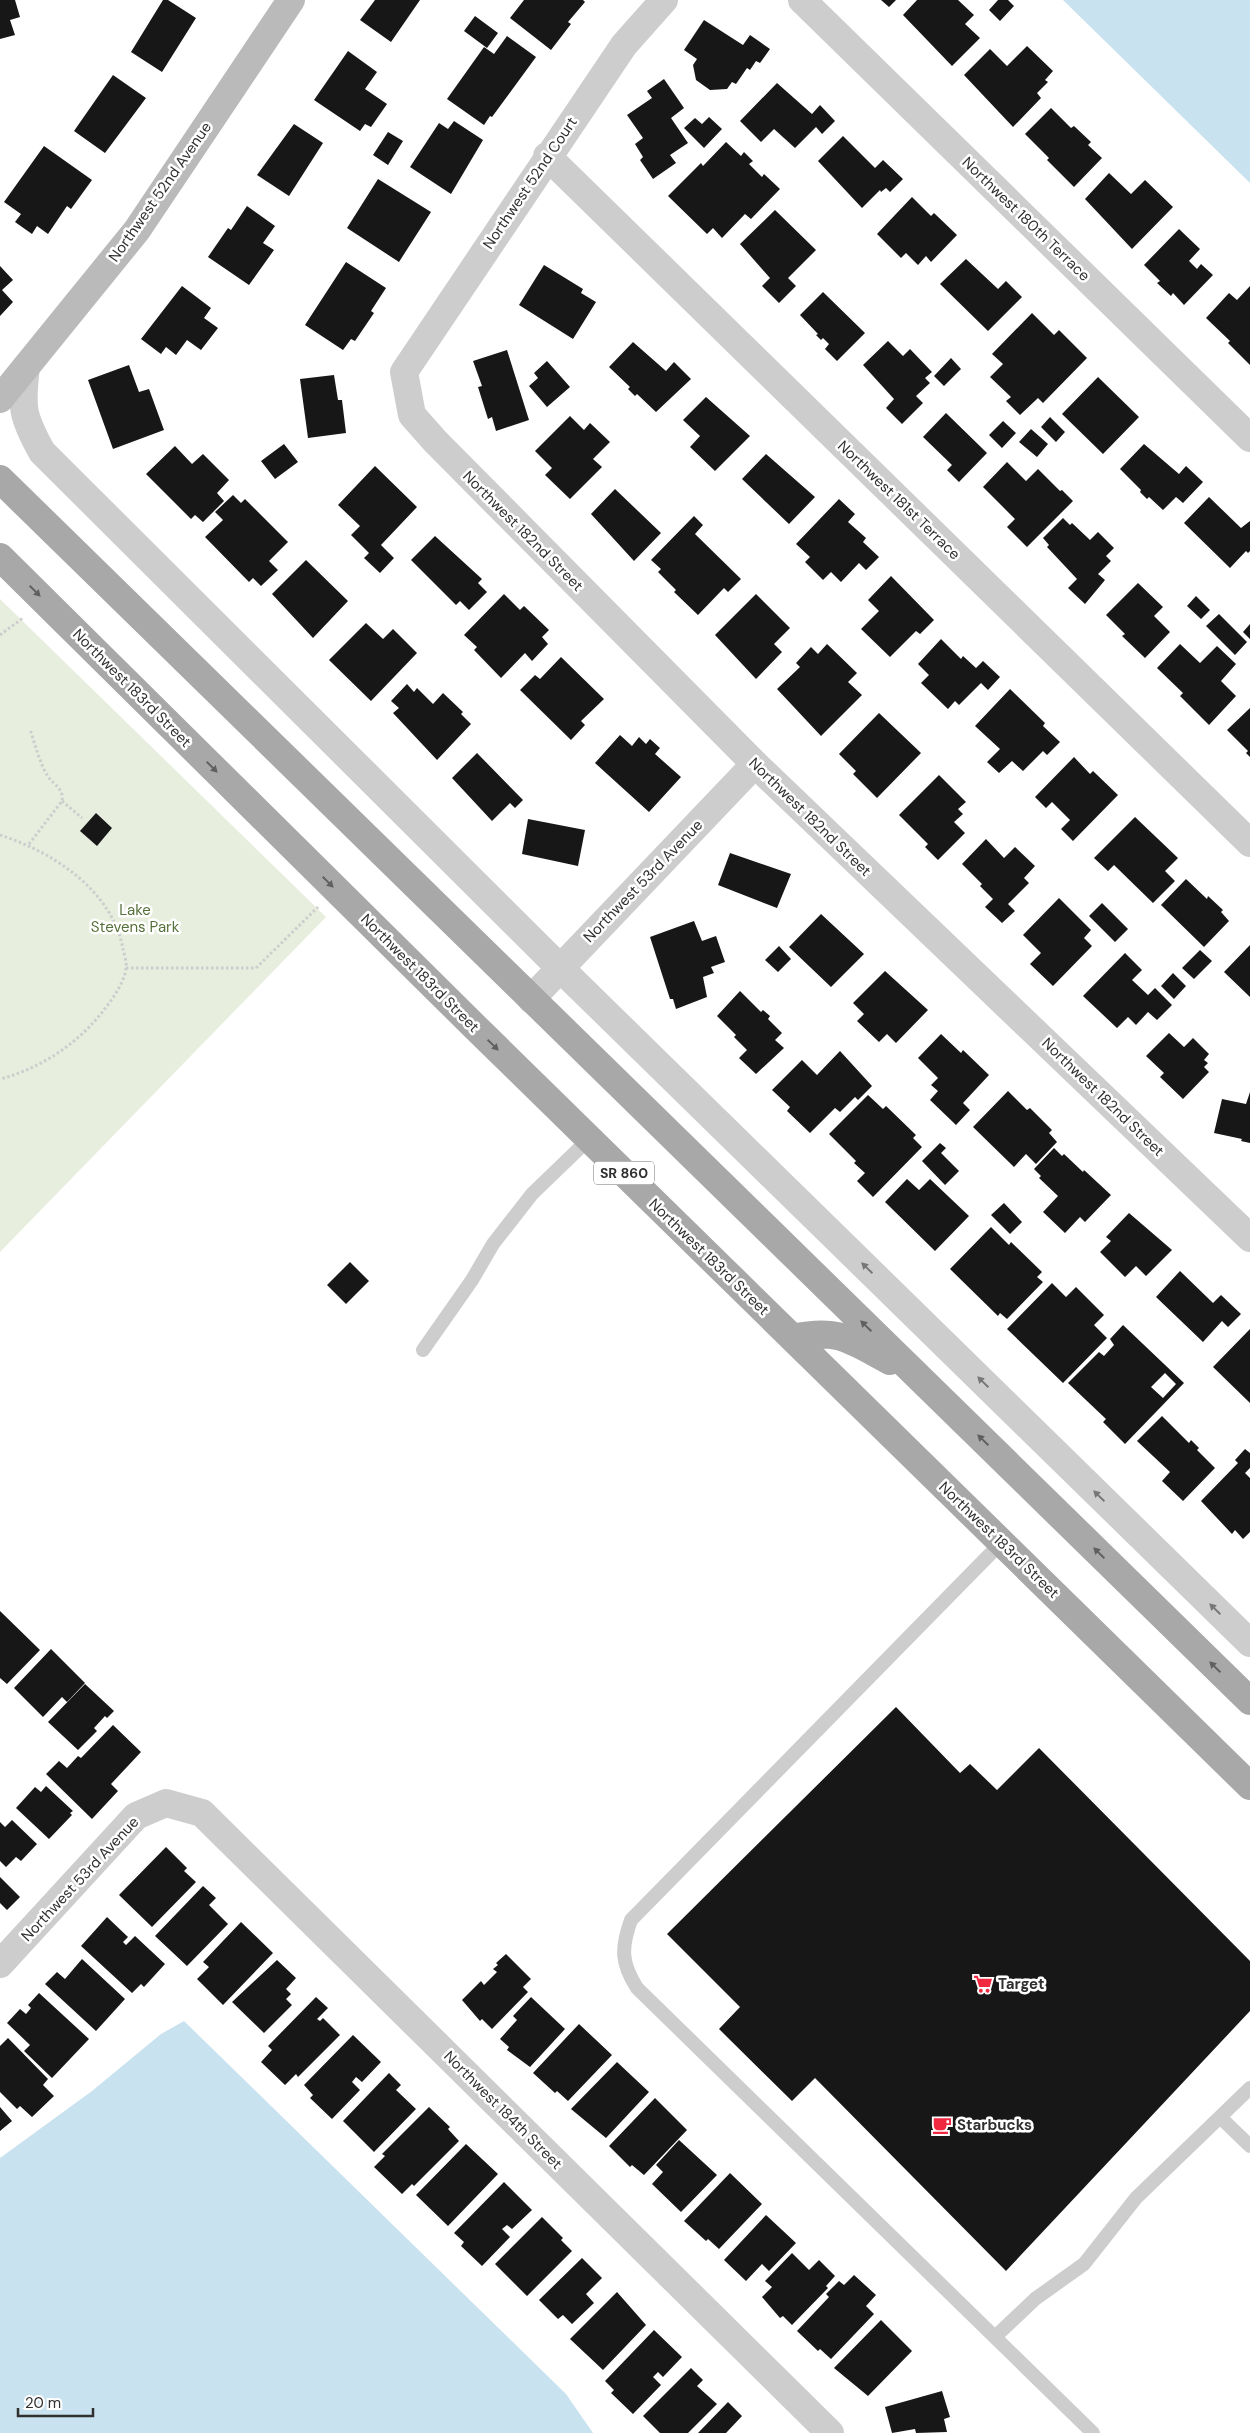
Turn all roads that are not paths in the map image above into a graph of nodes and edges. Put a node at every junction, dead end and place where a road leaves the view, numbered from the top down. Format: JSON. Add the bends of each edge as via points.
{"nodes":[{"id":1,"x":291,"y":0,"type":"edge"},
{"id":2,"x":664,"y":0,"type":"edge"},
{"id":3,"x":802,"y":0,"type":"edge"},
{"id":4,"x":547,"y":156,"type":"junction"},
{"id":5,"x":26,"y":367,"type":"junction"},
{"id":6,"x":404,"y":372,"type":"joint"},
{"id":7,"x":0,"y":399,"type":"edge"},
{"id":8,"x":1250,"y":438,"type":"edge"},
{"id":9,"x":0,"y":479,"type":"edge"},
{"id":10,"x":0,"y":557,"type":"edge"},
{"id":11,"x":754,"y":764,"type":"junction"},
{"id":12,"x":1250,"y":843,"type":"edge"},
{"id":13,"x":560,"y":968,"type":"junction"},
{"id":14,"x":531,"y":999,"type":"junction"},
{"id":15,"x":589,"y":1138,"type":"junction"},
{"id":16,"x":1250,"y":1238,"type":"edge"},
{"id":17,"x":792,"y":1338,"type":"junction"},
{"id":18,"x":423,"y":1350,"type":"dead end"},
{"id":19,"x":916,"y":1374,"type":"junction"},
{"id":20,"x":1002,"y":1542,"type":"junction"},
{"id":21,"x":1250,"y":1643,"type":"edge"},
{"id":22,"x":1250,"y":1701,"type":"edge"},
{"id":23,"x":1250,"y":1786,"type":"edge"},
{"id":24,"x":166,"y":1804,"type":"joint"},
{"id":25,"x":0,"y":1964,"type":"edge"},
{"id":26,"x":1250,"y":2088,"type":"edge"},
{"id":27,"x":1220,"y":2116,"type":"junction"},
{"id":28,"x":1250,"y":2146,"type":"edge"},
{"id":29,"x":996,"y":2336,"type":"junction"},
{"id":30,"x":830,"y":2433,"type":"edge"},
{"id":31,"x":1093,"y":2433,"type":"edge"}],
"edges":[{"from":1,"to":5,"type":"street","name":"Northwest 52nd Avenue","via":[[137,230]]},
{"from":2,"to":4,"type":"street","name":"Northwest 52nd Court","via":[[624,45]]},
{"from":3,"to":8,"type":"street","name":"Northwest 180th Terrace"},
{"from":4,"to":6,"type":"street","name":"Northwest 52nd Court"},
{"from":4,"to":12,"type":"street","name":"Northwest 181st Terrace"},
{"from":5,"to":7,"type":"street","name":"Northwest 52nd Avenue"},
{"from":5,"to":13,"type":"street","via":[[22,400],[28,427],[42,452]]},
{"from":6,"to":11,"type":"street","name":"Northwest 182nd Street","via":[[412,414],[434,441]]},
{"from":9,"to":14,"type":"main road"},
{"from":10,"to":15,"type":"main road","name":"Northwest 183rd Street","number":"SR 860","one_way":true},
{"from":11,"to":13,"type":"street","name":"Northwest 53rd Avenue"},
{"from":11,"to":16,"type":"street","name":"Northwest 182nd Street"},
{"from":13,"to":14,"type":"street","name":"Northwest 53rd Avenue"},
{"from":21,"to":13,"type":"street","one_way":true},
{"from":19,"to":14,"type":"main road","one_way":true},
{"from":15,"to":17,"type":"main road","name":"Northwest 183rd Street","number":"SR 860"},
{"from":15,"to":18,"type":"lane","via":[[532,1194],[498,1237]]},
{"from":17,"to":19,"type":"main road","via":[[817,1333],[841,1336]]},
{"from":17,"to":20,"type":"main road","name":"Northwest 183rd Street","number":"SR 860"},
{"from":22,"to":19,"type":"main road","one_way":true},
{"from":20,"to":23,"type":"main road","name":"Northwest 183rd Street","number":"SR 860"},
{"from":20,"to":29,"type":"lane","via":[[631,1920],[623,1955],[637,1988]]},
{"from":24,"to":25,"type":"street","name":"Northwest 53rd Avenue","via":[[136,1816]]},
{"from":24,"to":30,"type":"street","name":"Northwest 184th Street","via":[[202,1813]]},
{"from":26,"to":27,"type":"lane"},
{"from":27,"to":28,"type":"lane"},
{"from":27,"to":29,"type":"lane","via":[[1136,2198],[1084,2264],[1035,2299]]},
{"from":29,"to":31,"type":"lane"}]}
